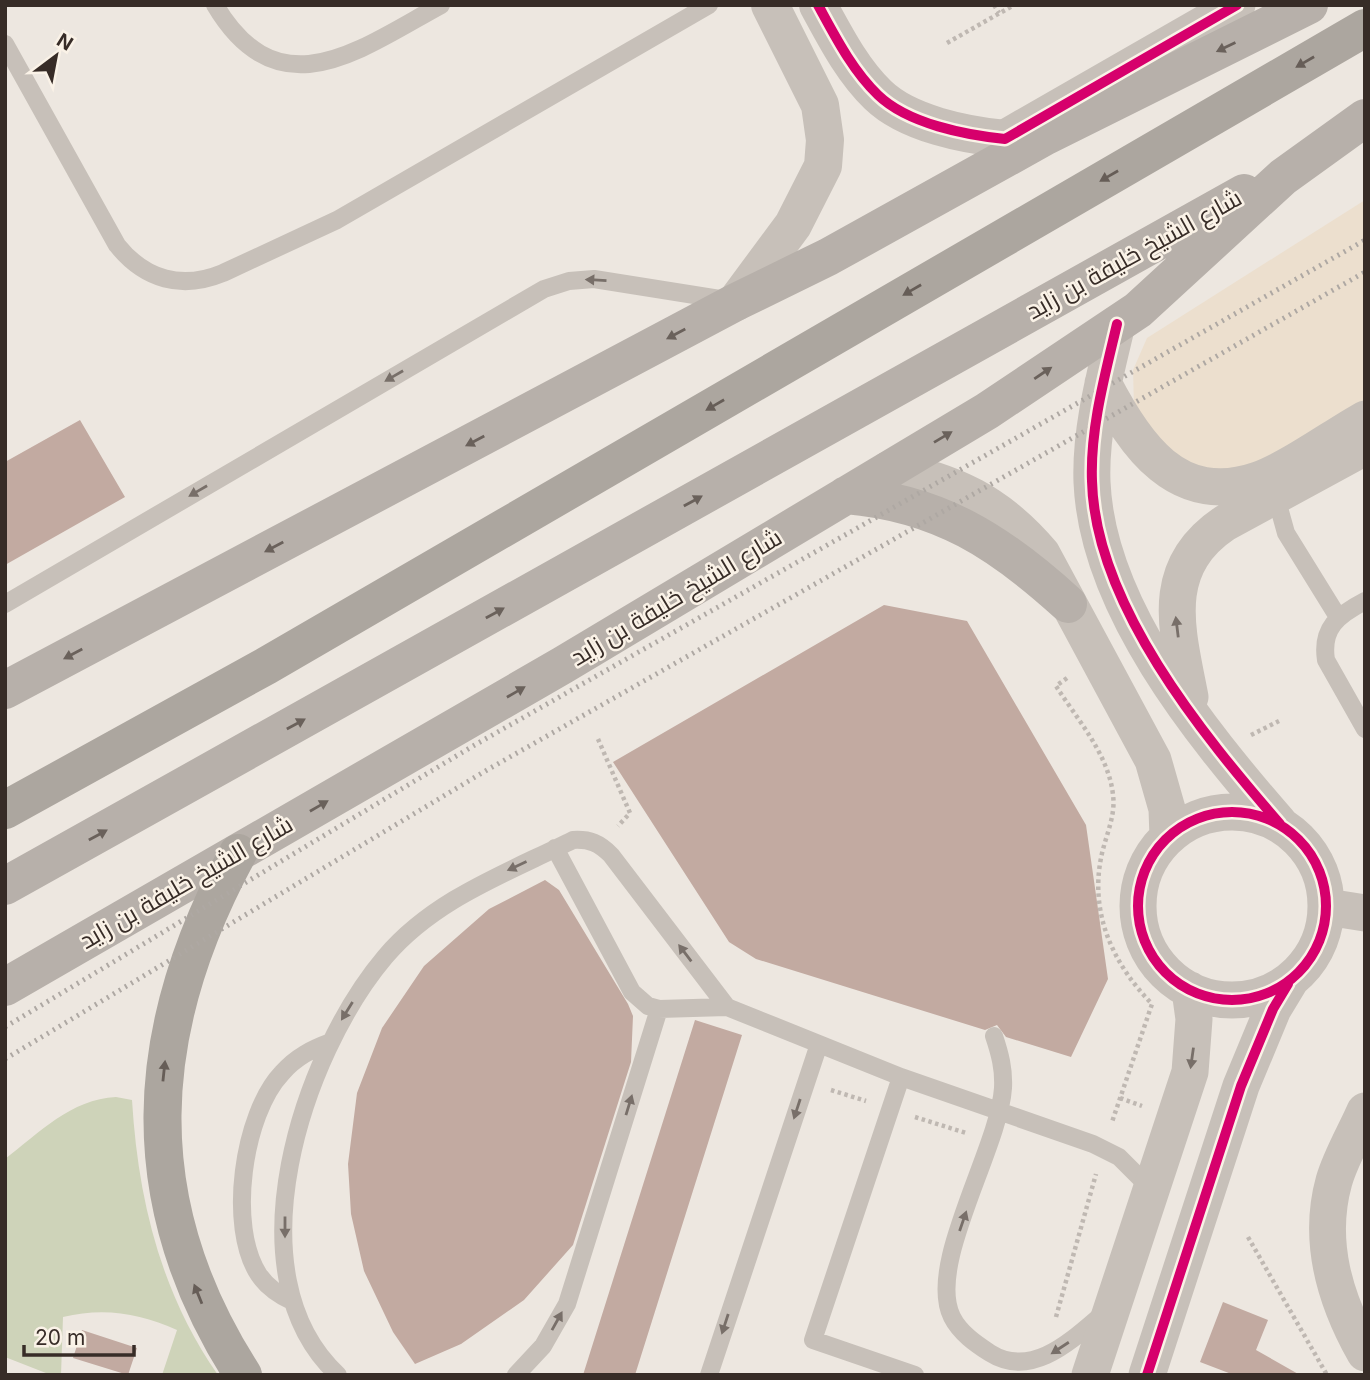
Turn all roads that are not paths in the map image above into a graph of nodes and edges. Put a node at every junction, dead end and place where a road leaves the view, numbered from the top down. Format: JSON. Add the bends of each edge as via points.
{"nodes":[{"id":1,"x":215,"y":5,"type":"edge"},
{"id":2,"x":441,"y":5,"type":"edge"},
{"id":3,"x":709,"y":5,"type":"edge"},
{"id":4,"x":769,"y":5,"type":"edge"},
{"id":5,"x":818,"y":5,"type":"edge"},
{"id":6,"x":1237,"y":5,"type":"edge"},
{"id":7,"x":1309,"y":5,"type":"edge"},
{"id":8,"x":1365,"y":28,"type":"edge"},
{"id":9,"x":5,"y":44,"type":"edge"},
{"id":10,"x":1365,"y":118,"type":"edge"},
{"id":11,"x":1005,"y":138,"type":"junction"},
{"id":12,"x":1311,"y":156,"type":"junction"},
{"id":13,"x":828,"y":257,"type":"junction"},
{"id":14,"x":736,"y":302,"type":"junction"},
{"id":15,"x":1117,"y":324,"type":"junction"},
{"id":16,"x":1103,"y":383,"type":"junction"},
{"id":17,"x":1365,"y":419,"type":"edge"},
{"id":18,"x":1365,"y":447,"type":"edge"},
{"id":19,"x":888,"y":470,"type":"junction"},
{"id":20,"x":846,"y":495,"type":"junction"},
{"id":21,"x":1276,"y":497,"type":"junction"},
{"id":22,"x":1365,"y":601,"type":"edge"},
{"id":23,"x":5,"y":604,"type":"edge"},
{"id":24,"x":1068,"y":604,"type":"junction"},
{"id":25,"x":1338,"y":617,"type":"junction"},
{"id":26,"x":5,"y":690,"type":"edge"},
{"id":27,"x":1195,"y":718,"type":"junction"},
{"id":28,"x":1365,"y":729,"type":"edge"},
{"id":29,"x":5,"y":810,"type":"edge"},
{"id":30,"x":1280,"y":824,"type":"junction"},
{"id":31,"x":1168,"y":837,"type":"junction"},
{"id":32,"x":555,"y":848,"type":"junction"},
{"id":33,"x":237,"y":853,"type":"junction"},
{"id":34,"x":5,"y":886,"type":"edge"},
{"id":35,"x":1327,"y":907,"type":"junction"},
{"id":36,"x":1365,"y":913,"type":"edge"},
{"id":37,"x":1290,"y":981,"type":"junction"},
{"id":38,"x":5,"y":987,"type":"edge"},
{"id":39,"x":1190,"y":990,"type":"junction"},
{"id":40,"x":727,"y":1007,"type":"junction"},
{"id":41,"x":659,"y":1009,"type":"junction"},
{"id":42,"x":994,"y":1036,"type":"dead end"},
{"id":43,"x":331,"y":1042,"type":"junction"},
{"id":44,"x":819,"y":1044,"type":"junction"},
{"id":45,"x":901,"y":1077,"type":"junction"},
{"id":46,"x":1365,"y":1111,"type":"edge"},
{"id":47,"x":999,"y":1113,"type":"junction"},
{"id":48,"x":1151,"y":1189,"type":"junction"},
{"id":49,"x":292,"y":1301,"type":"junction"},
{"id":50,"x":1113,"y":1305,"type":"junction"},
{"id":51,"x":1365,"y":1353,"type":"edge"},
{"id":52,"x":243,"y":1375,"type":"edge"},
{"id":53,"x":338,"y":1375,"type":"edge"},
{"id":54,"x":516,"y":1375,"type":"edge"},
{"id":55,"x":709,"y":1375,"type":"edge"},
{"id":56,"x":915,"y":1375,"type":"edge"},
{"id":57,"x":1090,"y":1375,"type":"edge"},
{"id":58,"x":1147,"y":1375,"type":"edge"}],
"edges":[{"from":1,"to":2,"type":"lane","via":[[230,30],[256,52],[287,64],[320,65],[351,54]]},
{"from":3,"to":9,"type":"lane","via":[[337,220],[223,273],[185,282],[165,280],[129,261]]},
{"from":4,"to":14,"type":"street","via":[[820,105],[824,166],[793,225]]},
{"from":5,"to":11,"type":"street","via":[[842,48],[880,97],[933,125]]},
{"from":6,"to":11,"type":"street"},
{"from":7,"to":13,"type":"main road","one_way":true,"via":[[1046,136]]},
{"from":8,"to":29,"type":"highway","one_way":true,"via":[[266,666]]},
{"from":10,"to":12,"type":"main road","name":"شارع الشيخ خليفة بن زايد"},
{"from":11,"to":13,"type":"main road","via":[[890,199],[846,235]]},
{"from":12,"to":15,"type":"main road","name":"شارع الشيخ خليفة بن زايد"},
{"from":34,"to":12,"type":"main road","name":"شارع الشيخ خليفة بن زايد","one_way":true},
{"from":13,"to":14,"type":"main road"},
{"from":14,"to":23,"type":"lane","one_way":true,"via":[[594,279],[544,289]]},
{"from":14,"to":26,"type":"main road","one_way":true},
{"from":15,"to":16,"type":"street"},
{"from":19,"to":15,"type":"main road","name":"شارع الشيخ خليفة بن زايد","one_way":true},
{"from":16,"to":17,"type":"street","via":[[1125,426],[1155,461],[1178,477],[1203,485],[1223,487],[1261,479]]},
{"from":16,"to":27,"type":"street","via":[[1092,479],[1102,551],[1122,599]]},
{"from":18,"to":21,"type":"street"},
{"from":19,"to":20,"type":"main road","name":"شارع الشيخ خليفة بن زايد"},
{"from":19,"to":24,"type":"street","via":[[949,483],[1002,512],[1042,554]]},
{"from":20,"to":24,"type":"main road","via":[[912,505],[947,518],[1016,560]]},
{"from":33,"to":20,"type":"main road","name":"شارع الشيخ خليفة بن زايد","one_way":true},
{"from":21,"to":25,"type":"lane","via":[[1286,533]]},
{"from":27,"to":21,"type":"street","one_way":true,"via":[[1175,610],[1186,565],[1208,534]]},
{"from":22,"to":25,"type":"lane"},
{"from":24,"to":31,"type":"street","via":[[1153,760],[1167,810]]},
{"from":25,"to":28,"type":"lane","via":[[1325,635],[1326,660]]},
{"from":27,"to":30,"type":"street"},
{"from":30,"to":31,"type":"street","via":[[1245,812],[1208,814]]},
{"from":30,"to":35,"type":"street","via":[[1305,845],[1322,874]]},
{"from":31,"to":39,"type":"street","via":[[1149,859],[1138,895],[1141,933],[1160,967]]},
{"from":40,"to":32,"type":"lane","one_way":true,"via":[[601,845],[587,839]]},
{"from":32,"to":41,"type":"lane","via":[[632,992]]},
{"from":32,"to":43,"type":"lane","one_way":true,"via":[[477,885],[435,912],[386,956],[344,1013]]},
{"from":33,"to":38,"type":"main road","name":"شارع الشيخ خليفة بن زايد"},
{"from":52,"to":33,"type":"highway","one_way":true,"via":[[200,1299],[183,1256],[172,1211],[162,1124],[165,1060],[177,996],[213,898]]},
{"from":35,"to":36,"type":"street"},
{"from":35,"to":37,"type":"street","via":[[1310,960]]},
{"from":37,"to":39,"type":"street","via":[[1267,994],[1242,1000],[1215,999]]},
{"from":37,"to":58,"type":"street","via":[[1273,1009],[1241,1086]]},
{"from":39,"to":48,"type":"street","one_way":true,"via":[[1194,1019],[1190,1072]]},
{"from":40,"to":41,"type":"lane"},
{"from":40,"to":44,"type":"lane"},
{"from":54,"to":41,"type":"lane","one_way":true,"via":[[543,1346],[566,1304]]},
{"from":42,"to":47,"type":"lane","via":[[1003,1062]]},
{"from":43,"to":49,"type":"lane","one_way":true,"via":[[314,1078],[285,1198]]},
{"from":43,"to":49,"type":"lane","via":[[311,1049],[280,1074],[247,1147],[241,1194],[252,1258],[267,1285]]},
{"from":44,"to":45,"type":"lane"},
{"from":44,"to":55,"type":"lane","one_way":true},
{"from":45,"to":47,"type":"lane"},
{"from":45,"to":56,"type":"lane","via":[[813,1340]]},
{"from":46,"to":51,"type":"street","via":[[1335,1179],[1328,1230],[1334,1283]]},
{"from":47,"to":48,"type":"lane","via":[[1104,1149],[1136,1171]]},
{"from":50,"to":47,"type":"lane","one_way":true,"via":[[1058,1352],[1025,1362],[996,1357],[969,1339],[951,1317],[946,1286],[951,1256]]},
{"from":48,"to":50,"type":"street"},
{"from":49,"to":53,"type":"lane","via":[[304,1332]]},
{"from":50,"to":57,"type":"street"}]}
